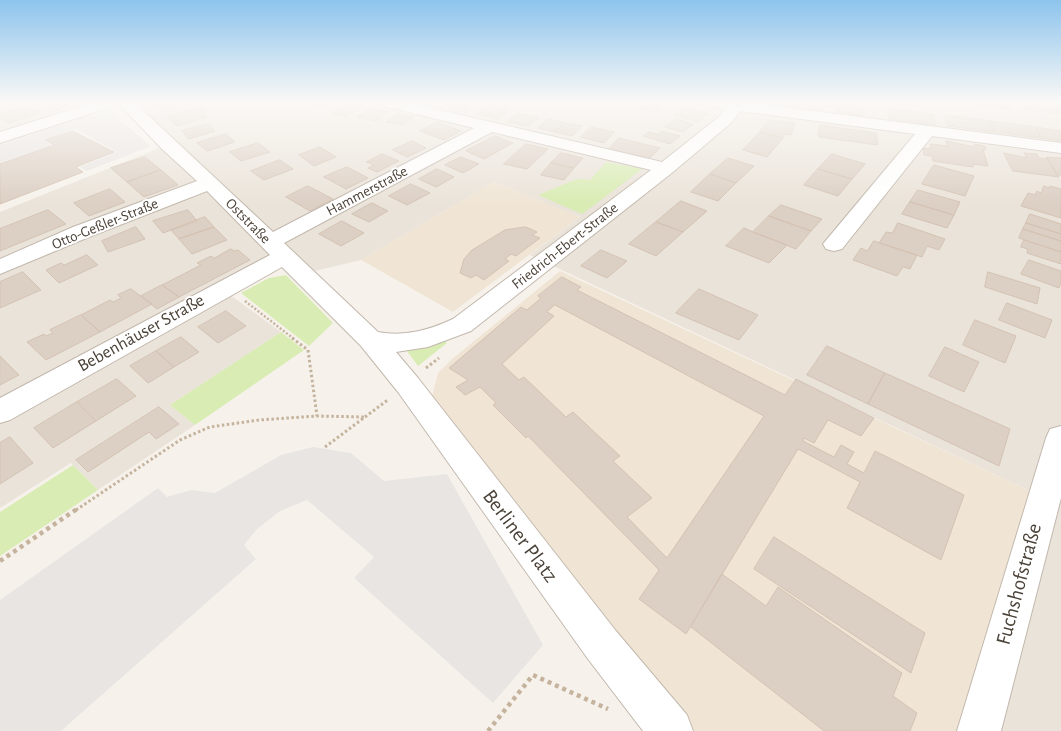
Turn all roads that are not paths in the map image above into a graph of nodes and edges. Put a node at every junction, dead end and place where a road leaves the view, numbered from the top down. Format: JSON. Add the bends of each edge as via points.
{"nodes":[{"id":1,"x":159,"y":137,"type":"edge"},
{"id":2,"x":472,"y":137,"type":"edge"},
{"id":3,"x":537,"y":137,"type":"edge"},
{"id":4,"x":704,"y":137,"type":"edge"},
{"id":5,"x":921,"y":137,"type":"edge"},
{"id":6,"x":980,"y":137,"type":"edge"},
{"id":7,"x":1061,"y":148,"type":"edge"},
{"id":8,"x":666,"y":168,"type":"junction"},
{"id":9,"x":210,"y":183,"type":"junction"},
{"id":10,"x":834,"y":244,"type":"dead end"},
{"id":11,"x":277,"y":249,"type":"junction"},
{"id":12,"x":0,"y":267,"type":"edge"},
{"id":13,"x":370,"y":340,"type":"junction"},
{"id":14,"x":0,"y":412,"type":"edge"},
{"id":15,"x":1061,"y":438,"type":"edge"},
{"id":16,"x":671,"y":731,"type":"edge"},
{"id":17,"x":979,"y":731,"type":"edge"}],
"edges":[{"from":1,"to":9,"type":"street","name":"Oststraße"},
{"from":2,"to":11,"type":"street","name":"Hammerstraße"},
{"from":3,"to":8,"type":"street"},
{"from":4,"to":8,"type":"street","name":"Friedrich-Ebert-Straße"},
{"from":5,"to":10,"type":"street"},
{"from":6,"to":7,"type":"street"},
{"from":8,"to":13,"type":"street","name":"Friedrich-Ebert-Straße","via":[[462,325],[411,343]]},
{"from":9,"to":11,"type":"street","name":"Oststraße"},
{"from":9,"to":12,"type":"street","name":"Otto-Geßler-Straße"},
{"from":11,"to":13,"type":"street","name":"Oststraße"},
{"from":11,"to":14,"type":"street","name":"Bebenhäuser Straße","via":[[226,287]]},
{"from":13,"to":16,"type":"street","name":"Berliner Platz","via":[[408,385],[602,645]]},
{"from":15,"to":17,"type":"street","name":"Fuchshofstraße"}]}
